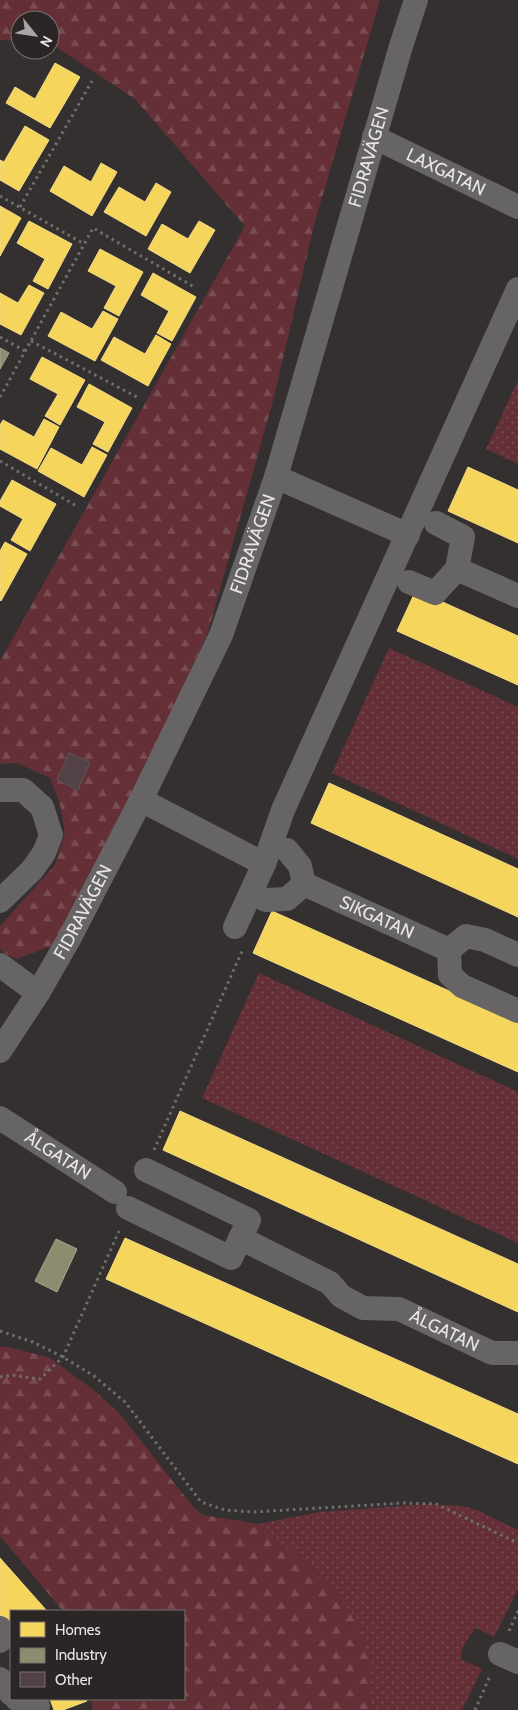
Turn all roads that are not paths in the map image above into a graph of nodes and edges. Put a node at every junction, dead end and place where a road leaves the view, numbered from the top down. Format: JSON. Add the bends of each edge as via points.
{"nodes":[{"id":1,"x":416,"y":0,"type":"edge"},
{"id":2,"x":374,"y":137,"type":"junction"},
{"id":3,"x":518,"y":207,"type":"edge"},
{"id":4,"x":518,"y":289,"type":"edge"},
{"id":5,"x":276,"y":478,"type":"junction"},
{"id":6,"x":436,"y":522,"type":"dead end"},
{"id":7,"x":408,"y":535,"type":"junction"},
{"id":8,"x":457,"y":569,"type":"junction"},
{"id":9,"x":409,"y":582,"type":"dead end"},
{"id":10,"x":518,"y":596,"type":"edge"},
{"id":11,"x":0,"y":790,"type":"edge"},
{"id":12,"x":141,"y":800,"type":"junction"},
{"id":13,"x":287,"y":850,"type":"dead end"},
{"id":14,"x":264,"y":864,"type":"junction"},
{"id":15,"x":304,"y":884,"type":"junction"},
{"id":16,"x":265,"y":900,"type":"dead end"},
{"id":17,"x":0,"y":901,"type":"edge"},
{"id":18,"x":235,"y":927,"type":"dead end"},
{"id":19,"x":449,"y":950,"type":"junction"},
{"id":20,"x":518,"y":955,"type":"edge"},
{"id":21,"x":0,"y":965,"type":"edge"},
{"id":22,"x":38,"y":992,"type":"junction"},
{"id":23,"x":518,"y":1011,"type":"edge"},
{"id":24,"x":0,"y":1051,"type":"edge"},
{"id":25,"x":0,"y":1118,"type":"edge"},
{"id":26,"x":146,"y":1170,"type":"dead end"},
{"id":27,"x":240,"y":1238,"type":"junction"},
{"id":28,"x":518,"y":1353,"type":"edge"},
{"id":29,"x":0,"y":1628,"type":"edge"},
{"id":30,"x":0,"y":1641,"type":"edge"},
{"id":31,"x":0,"y":1679,"type":"edge"},
{"id":32,"x":10,"y":1693,"type":"edge"}],
"edges":[{"from":1,"to":2,"type":"street","name":"FIDRAVÄGEN"},
{"from":2,"to":3,"type":"street","name":"LAXGATAN"},
{"from":2,"to":5,"type":"street","name":"FIDRAVÄGEN"},
{"from":4,"to":7,"type":"street"},
{"from":5,"to":7,"type":"street"},
{"from":5,"to":12,"type":"street","name":"FIDRAVÄGEN","via":[[221,635]]},
{"from":6,"to":8,"type":"street","via":[[463,536]]},
{"from":7,"to":14,"type":"street","via":[[283,810]]},
{"from":8,"to":9,"type":"street","via":[[435,593]]},
{"from":8,"to":10,"type":"street"},
{"from":11,"to":17,"type":"street","via":[[23,790],[42,807],[52,835],[32,870]]},
{"from":12,"to":14,"type":"street"},
{"from":12,"to":22,"type":"street","name":"FIDRAVÄGEN"},
{"from":13,"to":15,"type":"street","via":[[300,866]]},
{"from":14,"to":18,"type":"street"},
{"from":15,"to":16,"type":"street","via":[[287,898]]},
{"from":15,"to":19,"type":"street","name":"SIKGATAN"},
{"from":19,"to":20,"type":"street","via":[[466,936],[485,940]]},
{"from":19,"to":23,"type":"street","via":[[450,975],[462,986]]},
{"from":21,"to":22,"type":"street"},
{"from":22,"to":24,"type":"street","name":"FIDRAVÄGEN"},
{"from":25,"to":27,"type":"street","name":"ÅLGATAN","via":[[122,1200],[231,1258]]},
{"from":26,"to":27,"type":"street","name":"ÅLGATAN","via":[[249,1220]]},
{"from":27,"to":28,"type":"street","name":"ÅLGATAN","via":[[330,1283],[341,1296],[363,1308],[399,1309],[492,1353]]},
{"from":29,"to":30,"type":"street"},
{"from":31,"to":32,"type":"street"}]}
